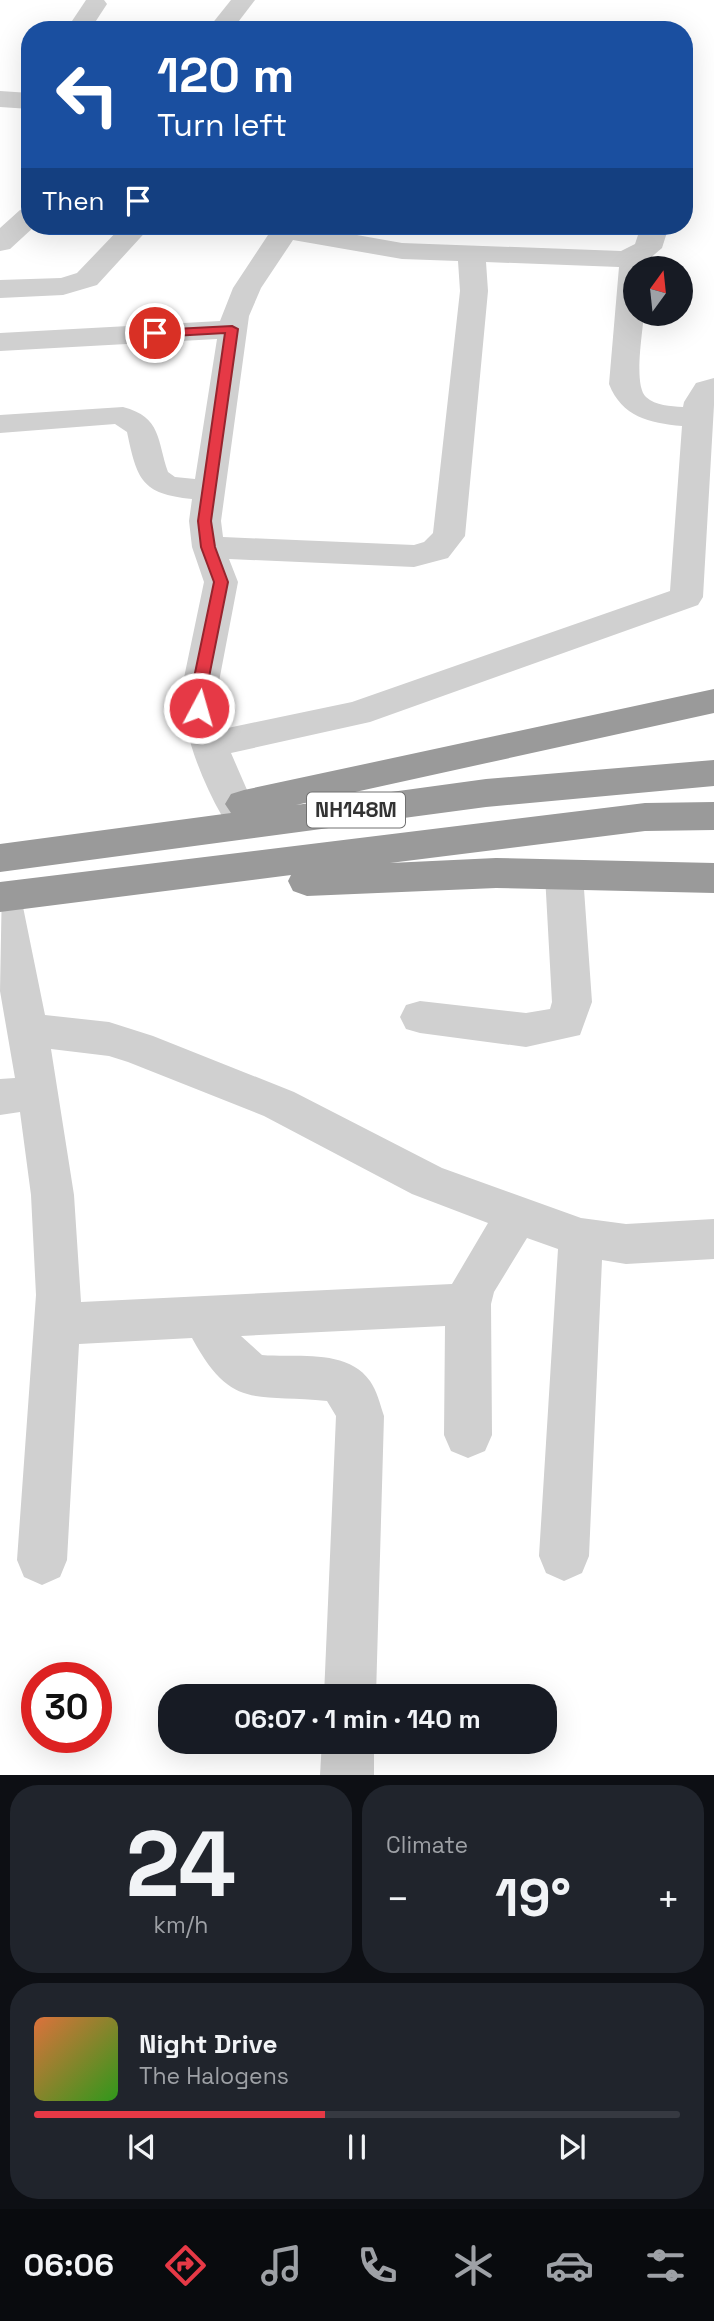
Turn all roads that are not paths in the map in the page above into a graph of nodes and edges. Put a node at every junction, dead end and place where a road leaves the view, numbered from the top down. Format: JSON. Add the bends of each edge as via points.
{"nodes":[{"id":1,"x":243,"y":0,"type":"edge"},
{"id":2,"x":95,"y":4,"type":"dead end"},
{"id":3,"x":84,"y":21,"type":"edge"},
{"id":4,"x":226,"y":21,"type":"edge"},
{"id":5,"x":0,"y":99,"type":"edge"},
{"id":6,"x":21,"y":100,"type":"edge"},
{"id":7,"x":21,"y":224,"type":"edge"},
{"id":8,"x":130,"y":235,"type":"edge"},
{"id":9,"x":273,"y":235,"type":"edge"},
{"id":10,"x":424,"y":235,"type":"edge"},
{"id":11,"x":536,"y":235,"type":"edge"},
{"id":12,"x":652,"y":235,"type":"edge"},
{"id":13,"x":379,"y":236,"type":"edge"},
{"id":14,"x":0,"y":243,"type":"edge"},
{"id":15,"x":402,"y":251,"type":"junction"},
{"id":16,"x":472,"y":254,"type":"junction"},
{"id":17,"x":517,"y":254,"type":"junction"},
{"id":18,"x":634,"y":256,"type":"edge"},
{"id":19,"x":623,"y":257,"type":"edge"},
{"id":20,"x":0,"y":289,"type":"edge"},
{"id":21,"x":629,"y":326,"type":"edge"},
{"id":22,"x":232,"y":329,"type":"junction"},
{"id":23,"x":0,"y":342,"type":"edge"},
{"id":24,"x":714,"y":387,"type":"edge"},
{"id":25,"x":698,"y":418,"type":"junction"},
{"id":26,"x":0,"y":424,"type":"edge"},
{"id":27,"x":209,"y":490,"type":"junction"},
{"id":28,"x":208,"y":547,"type":"junction"},
{"id":29,"x":714,"y":701,"type":"edge"},
{"id":30,"x":210,"y":745,"type":"junction"},
{"id":31,"x":714,"y":773,"type":"edge"},
{"id":32,"x":235,"y":806,"type":"junction"},
{"id":33,"x":714,"y":816,"type":"edge"},
{"id":34,"x":79,"y":847,"type":"junction"},
{"id":35,"x":564,"y":875,"type":"junction"},
{"id":36,"x":714,"y":878,"type":"edge"},
{"id":37,"x":1,"y":884,"type":"edge"},
{"id":38,"x":92,"y":886,"type":"junction"},
{"id":39,"x":420,"y":1017,"type":"dead end"},
{"id":40,"x":27,"y":1029,"type":"junction"},
{"id":41,"x":20,"y":1095,"type":"edge"},
{"id":42,"x":517,"y":1214,"type":"junction"},
{"id":43,"x":581,"y":1238,"type":"junction"},
{"id":44,"x":714,"y":1239,"type":"edge"},
{"id":45,"x":468,"y":1304,"type":"junction"},
{"id":46,"x":204,"y":1317,"type":"junction"},
{"id":47,"x":57,"y":1324,"type":"junction"},
{"id":48,"x":468,"y":1435,"type":"dead end"},
{"id":49,"x":564,"y":1556,"type":"dead end"},
{"id":50,"x":42,"y":1560,"type":"dead end"},
{"id":51,"x":350,"y":1684,"type":"edge"},
{"id":52,"x":348,"y":1754,"type":"edge"},
{"id":53,"x":347,"y":1775,"type":"edge"}],
"edges":[{"from":1,"to":4,"type":"street"},
{"from":2,"to":3,"type":"street"},
{"from":5,"to":6,"type":"street"},
{"from":7,"to":14,"type":"street"},
{"from":8,"to":20,"type":"street","via":[[88,279],[63,286]]},
{"from":9,"to":22,"type":"street","via":[[240,300]]},
{"from":10,"to":15,"type":"street"},
{"from":11,"to":17,"type":"street"},
{"from":12,"to":18,"type":"street","via":[[648,247]]},
{"from":13,"to":15,"type":"street"},
{"from":15,"to":16,"type":"street"},
{"from":16,"to":17,"type":"street"},
{"from":16,"to":28,"type":"street","via":[[474,291],[449,536],[436,550],[414,556]]},
{"from":17,"to":19,"type":"street"},
{"from":21,"to":25,"type":"street","via":[[627,394],[642,409]]},
{"from":22,"to":23,"type":"street"},
{"from":22,"to":27,"type":"street"},
{"from":24,"to":25,"type":"street","via":[[702,394]]},
{"from":25,"to":30,"type":"street","via":[[686,597],[357,713]]},
{"from":26,"to":27,"type":"street","via":[[123,416],[141,428],[152,476],[160,484]]},
{"from":27,"to":28,"type":"street"},
{"from":28,"to":30,"type":"street","via":[[221,582],[199,692]]},
{"from":29,"to":32,"type":"highway","via":[[633,722],[335,780]]},
{"from":30,"to":32,"type":"street"},
{"from":31,"to":34,"type":"highway","number":"NH148M","via":[[486,793]]},
{"from":32,"to":34,"type":"highway"},
{"from":33,"to":38,"type":"highway","number":"NH148M","via":[[645,817]]},
{"from":34,"to":37,"type":"highway","number":"NH148M"},
{"from":35,"to":36,"type":"highway"},
{"from":35,"to":38,"type":"highway","via":[[496,873]]},
{"from":35,"to":39,"type":"street","via":[[572,1002],[566,1023],[526,1030]]},
{"from":37,"to":38,"type":"highway","number":"NH148M"},
{"from":37,"to":40,"type":"street"},
{"from":40,"to":41,"type":"street"},
{"from":40,"to":42,"type":"street","via":[[109,1039],[138,1048],[279,1104],[427,1181]]},
{"from":41,"to":47,"type":"street","via":[[58,1256]]},
{"from":42,"to":43,"type":"street"},
{"from":42,"to":45,"type":"street","via":[[474,1285]]},
{"from":43,"to":44,"type":"street","via":[[626,1244]]},
{"from":43,"to":49,"type":"street"},
{"from":45,"to":46,"type":"street"},
{"from":45,"to":48,"type":"street"},
{"from":46,"to":47,"type":"street"},
{"from":46,"to":51,"type":"street","via":[[226,1353],[248,1373],[330,1380],[345,1385],[357,1398]]},
{"from":47,"to":50,"type":"street"},
{"from":52,"to":53,"type":"street"}]}
